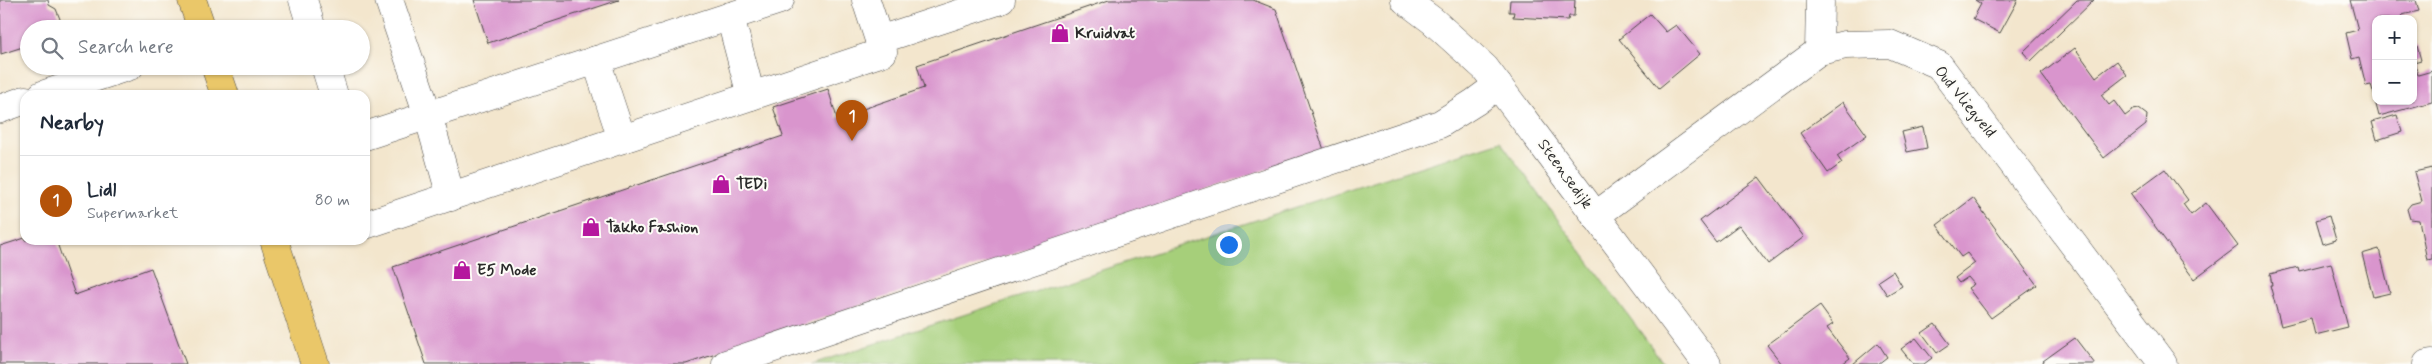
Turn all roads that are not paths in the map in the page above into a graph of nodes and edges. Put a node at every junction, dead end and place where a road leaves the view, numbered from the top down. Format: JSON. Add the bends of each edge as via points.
{"nodes":[{"id":1,"x":192,"y":0,"type":"edge"},
{"id":2,"x":303,"y":0,"type":"edge"},
{"id":3,"x":389,"y":0,"type":"edge"},
{"id":4,"x":780,"y":0,"type":"edge"},
{"id":5,"x":866,"y":0,"type":"edge"},
{"id":6,"x":1001,"y":0,"type":"edge"},
{"id":7,"x":1820,"y":0,"type":"edge"},
{"id":8,"x":1414,"y":3,"type":"edge"},
{"id":9,"x":730,"y":16,"type":"junction"},
{"id":10,"x":199,"y":20,"type":"edge"},
{"id":11,"x":309,"y":20,"type":"edge"},
{"id":12,"x":879,"y":40,"type":"junction"},
{"id":13,"x":1819,"y":51,"type":"junction"},
{"id":14,"x":596,"y":60,"type":"junction"},
{"id":15,"x":103,"y":75,"type":"edge"},
{"id":16,"x":218,"y":75,"type":"edge"},
{"id":17,"x":328,"y":75,"type":"edge"},
{"id":18,"x":1498,"y":85,"type":"junction"},
{"id":19,"x":57,"y":90,"type":"edge"},
{"id":20,"x":223,"y":90,"type":"edge"},
{"id":21,"x":332,"y":90,"type":"edge"},
{"id":22,"x":751,"y":96,"type":"junction"},
{"id":23,"x":20,"y":102,"type":"edge"},
{"id":24,"x":0,"y":108,"type":"edge"},
{"id":25,"x":428,"y":115,"type":"junction"},
{"id":26,"x":370,"y":134,"type":"edge"},
{"id":27,"x":622,"y":139,"type":"junction"},
{"id":28,"x":451,"y":197,"type":"junction"},
{"id":29,"x":1595,"y":216,"type":"junction"},
{"id":30,"x":370,"y":223,"type":"edge"},
{"id":31,"x":276,"y":245,"type":"edge"},
{"id":32,"x":2432,"y":363,"type":"edge"},
{"id":33,"x":315,"y":364,"type":"edge"},
{"id":34,"x":726,"y":364,"type":"edge"},
{"id":35,"x":1707,"y":364,"type":"edge"},
{"id":36,"x":2163,"y":364,"type":"edge"},
{"id":37,"x":2427,"y":364,"type":"edge"}],
"edges":[{"from":1,"to":10,"type":"main road"},
{"from":2,"to":11,"type":"street"},
{"from":3,"to":25,"type":"street"},
{"from":4,"to":9,"type":"street"},
{"from":5,"to":12,"type":"street"},
{"from":6,"to":12,"type":"street"},
{"from":7,"to":13,"type":"street"},
{"from":8,"to":18,"type":"street","name":"Steensedijk","via":[[1485,68]]},
{"from":9,"to":14,"type":"street"},
{"from":9,"to":22,"type":"street"},
{"from":12,"to":22,"type":"street","via":[[883,52]]},
{"from":13,"to":29,"type":"street","name":"Oud Vliegveld"},
{"from":13,"to":36,"type":"street","name":"Oud Vliegveld","via":[[1845,45],[1890,44],[1940,65]]},
{"from":14,"to":25,"type":"street"},
{"from":14,"to":27,"type":"street"},
{"from":15,"to":19,"type":"street"},
{"from":16,"to":20,"type":"main road"},
{"from":17,"to":21,"type":"street"},
{"from":18,"to":29,"type":"street","name":"Steensedijk"},
{"from":18,"to":34,"type":"street","via":[[1440,124]]},
{"from":22,"to":27,"type":"street"},
{"from":23,"to":24,"type":"street"},
{"from":25,"to":26,"type":"street"},
{"from":25,"to":28,"type":"street"},
{"from":27,"to":28,"type":"street"},
{"from":28,"to":30,"type":"street"},
{"from":29,"to":35,"type":"street","name":"Steensedijk"},
{"from":31,"to":33,"type":"main road"},
{"from":32,"to":37,"type":"street"}]}
